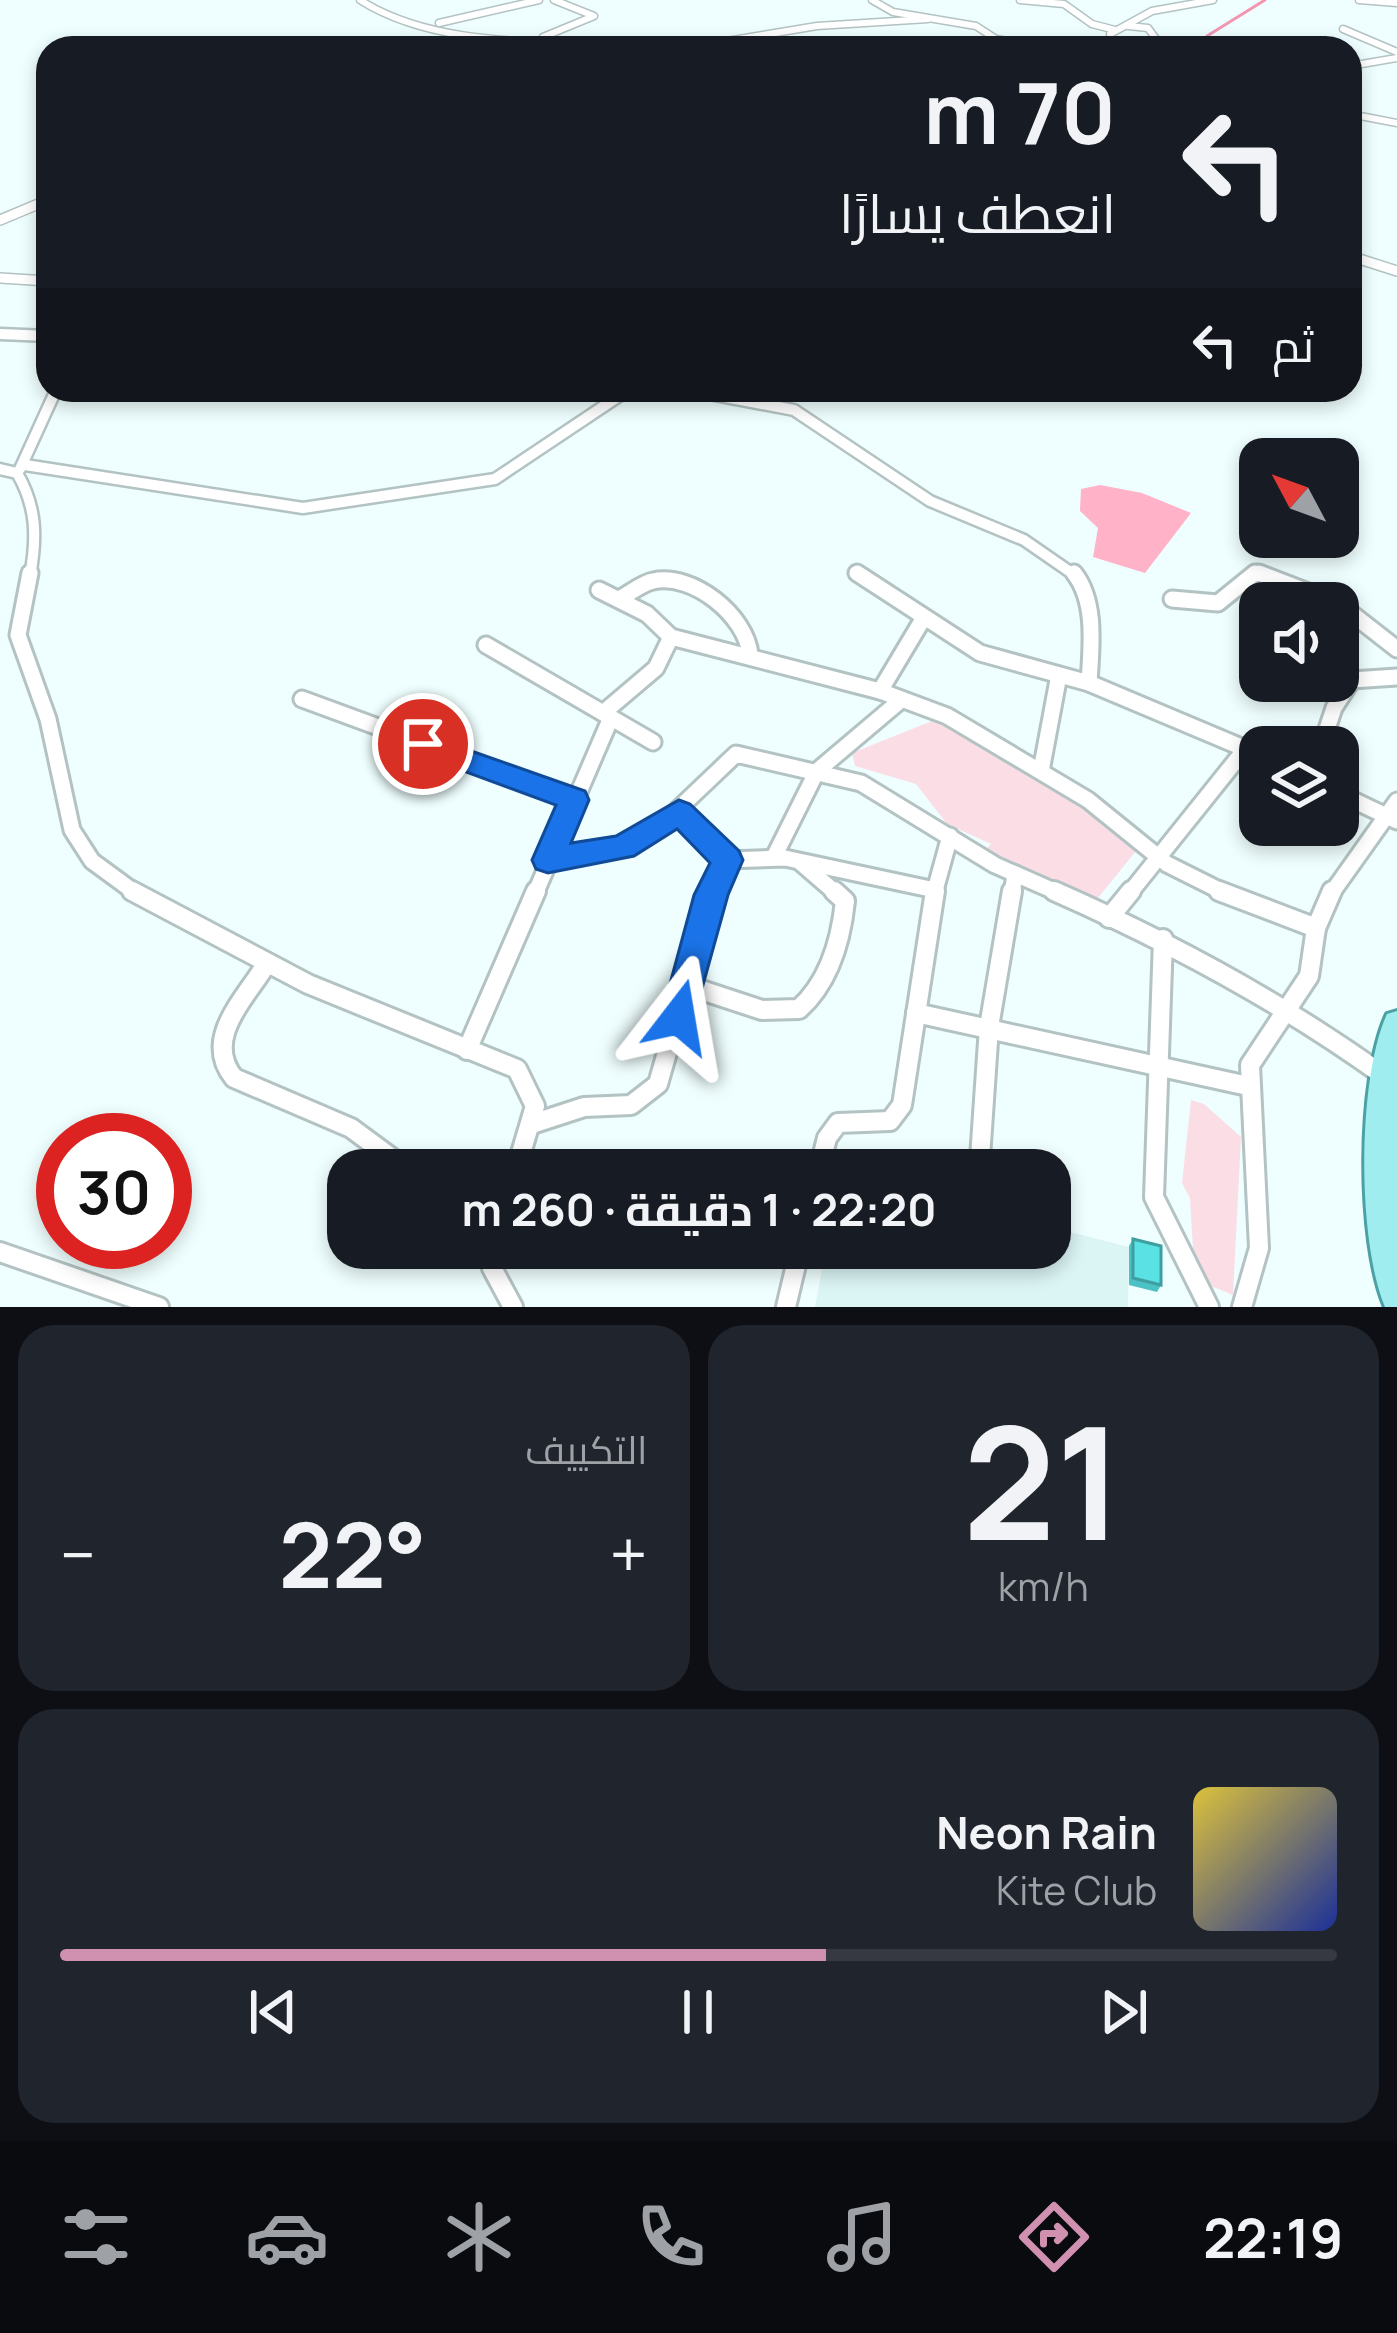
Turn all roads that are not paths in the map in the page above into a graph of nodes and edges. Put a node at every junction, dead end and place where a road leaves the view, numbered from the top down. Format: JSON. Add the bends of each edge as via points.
{"nodes":[{"id":1,"x":360,"y":0,"type":"edge"},
{"id":2,"x":538,"y":0,"type":"edge"},
{"id":3,"x":554,"y":0,"type":"edge"},
{"id":4,"x":872,"y":0,"type":"edge"},
{"id":5,"x":1020,"y":0,"type":"edge"},
{"id":6,"x":1213,"y":0,"type":"edge"},
{"id":7,"x":1359,"y":0,"type":"edge"},
{"id":8,"x":1397,"y":3,"type":"edge"},
{"id":9,"x":928,"y":19,"type":"junction"},
{"id":10,"x":434,"y":24,"type":"junction"},
{"id":11,"x":1119,"y":28,"type":"junction"},
{"id":12,"x":1343,"y":29,"type":"dead end"},
{"id":13,"x":482,"y":36,"type":"edge"},
{"id":14,"x":542,"y":36,"type":"edge"},
{"id":15,"x":757,"y":36,"type":"edge"},
{"id":16,"x":991,"y":36,"type":"edge"},
{"id":17,"x":1109,"y":36,"type":"edge"},
{"id":18,"x":1153,"y":36,"type":"edge"},
{"id":19,"x":1358,"y":36,"type":"edge"},
{"id":20,"x":1362,"y":38,"type":"edge"},
{"id":21,"x":1397,"y":55,"type":"edge"},
{"id":22,"x":1362,"y":63,"type":"edge"},
{"id":23,"x":1362,"y":66,"type":"edge"},
{"id":24,"x":1397,"y":72,"type":"edge"},
{"id":25,"x":1362,"y":116,"type":"edge"},
{"id":26,"x":1397,"y":123,"type":"edge"},
{"id":27,"x":36,"y":205,"type":"edge"},
{"id":28,"x":0,"y":220,"type":"edge"},
{"id":29,"x":1362,"y":260,"type":"edge"},
{"id":30,"x":1397,"y":271,"type":"edge"},
{"id":31,"x":0,"y":278,"type":"edge"},
{"id":32,"x":36,"y":280,"type":"edge"},
{"id":33,"x":0,"y":334,"type":"edge"},
{"id":34,"x":36,"y":336,"type":"edge"},
{"id":35,"x":50,"y":402,"type":"edge"},
{"id":36,"x":611,"y":402,"type":"edge"},
{"id":37,"x":752,"y":402,"type":"edge"},
{"id":38,"x":14,"y":469,"type":"edge"},
{"id":39,"x":854,"y":572,"type":"dead end"},
{"id":40,"x":1246,"y":582,"type":"edge"},
{"id":41,"x":1282,"y":582,"type":"edge"},
{"id":42,"x":1239,"y":588,"type":"edge"},
{"id":43,"x":599,"y":590,"type":"dead end"},
{"id":44,"x":619,"y":599,"type":"junction"},
{"id":45,"x":1172,"y":599,"type":"dead end"},
{"id":46,"x":922,"y":619,"type":"junction"},
{"id":47,"x":1359,"y":619,"type":"edge"},
{"id":48,"x":671,"y":637,"type":"junction"},
{"id":49,"x":486,"y":645,"type":"dead end"},
{"id":50,"x":1397,"y":649,"type":"edge"},
{"id":51,"x":750,"y":654,"type":"junction"},
{"id":52,"x":1059,"y":675,"type":"junction"},
{"id":53,"x":1397,"y":677,"type":"edge"},
{"id":54,"x":1089,"y":682,"type":"junction"},
{"id":55,"x":880,"y":691,"type":"junction"},
{"id":56,"x":302,"y":699,"type":"dead end"},
{"id":57,"x":901,"y":700,"type":"junction"},
{"id":58,"x":607,"y":716,"type":"junction"},
{"id":59,"x":1328,"y":726,"type":"edge"},
{"id":60,"x":653,"y":742,"type":"dead end"},
{"id":61,"x":1239,"y":746,"type":"edge"},
{"id":62,"x":1239,"y":765,"type":"edge"},
{"id":63,"x":1041,"y":771,"type":"junction"},
{"id":64,"x":817,"y":772,"type":"junction"},
{"id":65,"x":574,"y":800,"type":"junction"},
{"id":66,"x":1359,"y":801,"type":"edge"},
{"id":67,"x":679,"y":812,"type":"junction"},
{"id":68,"x":1394,"y":813,"type":"edge"},
{"id":69,"x":950,"y":836,"type":"junction"},
{"id":70,"x":774,"y":857,"type":"junction"},
{"id":71,"x":1160,"y":858,"type":"junction"},
{"id":72,"x":548,"y":860,"type":"junction"},
{"id":73,"x":727,"y":860,"type":"junction"},
{"id":74,"x":800,"y":862,"type":"junction"},
{"id":75,"x":1015,"y":874,"type":"junction"},
{"id":76,"x":935,"y":890,"type":"junction"},
{"id":77,"x":1109,"y":918,"type":"junction"},
{"id":78,"x":1316,"y":928,"type":"junction"},
{"id":79,"x":1163,"y":940,"type":"junction"},
{"id":80,"x":267,"y":963,"type":"junction"},
{"id":81,"x":686,"y":985,"type":"junction"},
{"id":82,"x":1291,"y":1009,"type":"junction"},
{"id":83,"x":916,"y":1012,"type":"junction"},
{"id":84,"x":1397,"y":1023,"type":"edge"},
{"id":85,"x":989,"y":1027,"type":"junction"},
{"id":86,"x":466,"y":1050,"type":"junction"},
{"id":87,"x":1158,"y":1064,"type":"junction"},
{"id":88,"x":1384,"y":1076,"type":"junction"},
{"id":89,"x":1248,"y":1086,"type":"junction"},
{"id":90,"x":535,"y":1123,"type":"junction"},
{"id":91,"x":380,"y":1149,"type":"edge"},
{"id":92,"x":524,"y":1149,"type":"edge"},
{"id":93,"x":824,"y":1149,"type":"edge"},
{"id":94,"x":981,"y":1149,"type":"edge"},
{"id":95,"x":0,"y":1252,"type":"edge"},
{"id":96,"x":496,"y":1269,"type":"edge"},
{"id":97,"x":795,"y":1269,"type":"edge"},
{"id":98,"x":1397,"y":1298,"type":"edge"},
{"id":99,"x":159,"y":1307,"type":"edge"},
{"id":100,"x":513,"y":1307,"type":"edge"},
{"id":101,"x":786,"y":1307,"type":"edge"},
{"id":102,"x":1209,"y":1307,"type":"edge"},
{"id":103,"x":1242,"y":1307,"type":"edge"}],
"edges":[{"from":1,"to":10,"type":"street"},
{"from":2,"to":10,"type":"street"},
{"from":3,"to":14,"type":"street","via":[[594,16]]},
{"from":4,"to":9,"type":"street"},
{"from":5,"to":11,"type":"street","via":[[1064,4],[1092,24]]},
{"from":6,"to":11,"type":"street","via":[[1152,10]]},
{"from":7,"to":8,"type":"street"},
{"from":9,"to":15,"type":"street"},
{"from":9,"to":16,"type":"street"},
{"from":10,"to":13,"type":"street"},
{"from":11,"to":17,"type":"street"},
{"from":11,"to":18,"type":"street","via":[[1148,28]]},
{"from":12,"to":19,"type":"street"},
{"from":20,"to":21,"type":"street"},
{"from":21,"to":22,"type":"street"},
{"from":23,"to":24,"type":"street"},
{"from":25,"to":26,"type":"street"},
{"from":27,"to":28,"type":"street"},
{"from":29,"to":30,"type":"street"},
{"from":31,"to":32,"type":"street"},
{"from":33,"to":34,"type":"street"},
{"from":35,"to":38,"type":"street"},
{"from":36,"to":38,"type":"street","via":[[530,460],[463,488],[303,508]]},
{"from":37,"to":54,"type":"street","via":[[794,410],[931,501],[1068,566],[1084,586]]},
{"from":38,"to":80,"type":"street","via":[[32,498],[36,545],[18,635],[49,719],[71,830],[110,878]]},
{"from":39,"to":46,"type":"street"},
{"from":40,"to":41,"type":"street","via":[[1256,572]]},
{"from":42,"to":45,"type":"street","via":[[1226,601]]},
{"from":43,"to":44,"type":"street"},
{"from":44,"to":48,"type":"street"},
{"from":44,"to":51,"type":"street","via":[[652,581],[680,582],[735,615]]},
{"from":46,"to":52,"type":"street","via":[[980,653]]},
{"from":46,"to":55,"type":"street"},
{"from":47,"to":50,"type":"street"},
{"from":48,"to":51,"type":"street"},
{"from":48,"to":58,"type":"street","via":[[656,668]]},
{"from":49,"to":58,"type":"street"},
{"from":51,"to":55,"type":"street"},
{"from":52,"to":54,"type":"street"},
{"from":52,"to":63,"type":"street"},
{"from":53,"to":59,"type":"street","via":[[1352,680]]},
{"from":54,"to":61,"type":"street"},
{"from":55,"to":57,"type":"street"},
{"from":56,"to":65,"type":"street"},
{"from":57,"to":63,"type":"street","via":[[962,723]]},
{"from":57,"to":64,"type":"street"},
{"from":58,"to":60,"type":"street"},
{"from":58,"to":65,"type":"street"},
{"from":62,"to":71,"type":"street","via":[[1179,822]]},
{"from":63,"to":71,"type":"street"},
{"from":64,"to":67,"type":"street","via":[[736,754]]},
{"from":64,"to":69,"type":"street","via":[[861,783]]},
{"from":64,"to":70,"type":"street"},
{"from":65,"to":72,"type":"street"},
{"from":66,"to":68,"type":"street"},
{"from":67,"to":72,"type":"street","via":[[623,847]]},
{"from":67,"to":73,"type":"street"},
{"from":68,"to":78,"type":"street","via":[[1338,878]]},
{"from":69,"to":75,"type":"street"},
{"from":69,"to":76,"type":"street"},
{"from":70,"to":73,"type":"street"},
{"from":70,"to":74,"type":"street"},
{"from":71,"to":77,"type":"street"},
{"from":71,"to":78,"type":"street","via":[[1216,890]]},
{"from":72,"to":86,"type":"street"},
{"from":73,"to":81,"type":"street"},
{"from":74,"to":76,"type":"street"},
{"from":74,"to":81,"type":"street","via":[[845,901],[839,945],[805,1005],[782,1013]]},
{"from":75,"to":77,"type":"street"},
{"from":75,"to":85,"type":"street"},
{"from":76,"to":83,"type":"street"},
{"from":77,"to":79,"type":"street"},
{"from":78,"to":82,"type":"street","via":[[1309,976]]},
{"from":79,"to":82,"type":"street"},
{"from":79,"to":87,"type":"street"},
{"from":80,"to":86,"type":"street"},
{"from":80,"to":91,"type":"street","via":[[220,1038],[220,1062],[234,1078],[351,1128]]},
{"from":81,"to":90,"type":"street","via":[[671,1049],[646,1096]]},
{"from":82,"to":88,"type":"street"},
{"from":82,"to":89,"type":"street","via":[[1250,1065]]},
{"from":83,"to":85,"type":"street"},
{"from":83,"to":93,"type":"street","via":[[899,1113],[890,1121],[838,1123]]},
{"from":84,"to":88,"type":"main road"},
{"from":85,"to":87,"type":"street"},
{"from":85,"to":94,"type":"street"},
{"from":86,"to":90,"type":"street","via":[[523,1075]]},
{"from":87,"to":89,"type":"street"},
{"from":87,"to":102,"type":"street","via":[[1154,1197]]},
{"from":88,"to":98,"type":"main road","via":[[1378,1184]]},
{"from":89,"to":103,"type":"street","via":[[1259,1248]]},
{"from":90,"to":92,"type":"street"},
{"from":95,"to":99,"type":"street"},
{"from":96,"to":100,"type":"street"},
{"from":97,"to":101,"type":"street"}]}
